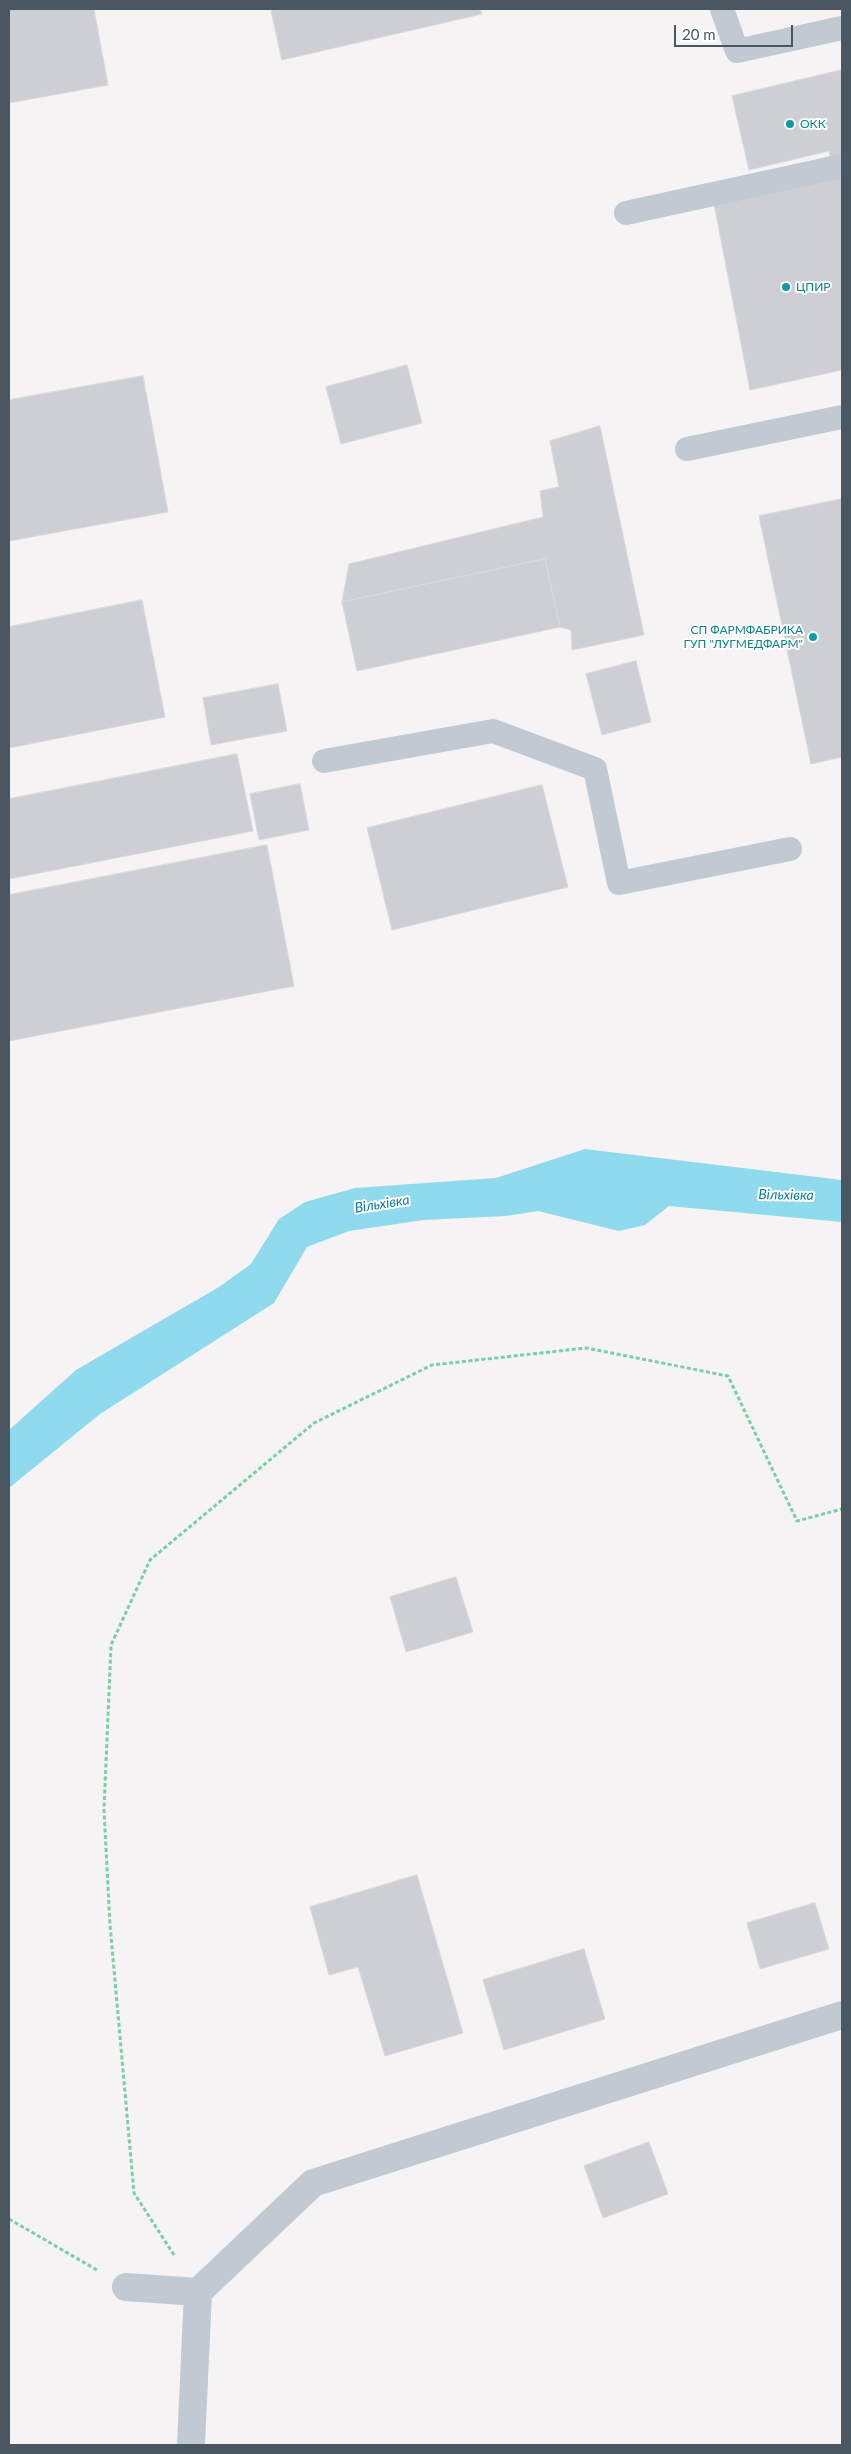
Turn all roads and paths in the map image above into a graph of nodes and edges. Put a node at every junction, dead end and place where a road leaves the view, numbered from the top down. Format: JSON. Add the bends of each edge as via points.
{"nodes":[{"id":1,"x":722,"y":9,"type":"edge"},
{"id":2,"x":842,"y":28,"type":"edge"},
{"id":3,"x":842,"y":166,"type":"edge"},
{"id":4,"x":626,"y":213,"type":"dead end"},
{"id":5,"x":842,"y":417,"type":"edge"},
{"id":6,"x":687,"y":449,"type":"dead end"},
{"id":7,"x":324,"y":762,"type":"dead end"},
{"id":8,"x":790,"y":849,"type":"dead end"},
{"id":9,"x":842,"y":1510,"type":"edge"},
{"id":10,"x":842,"y":2015,"type":"edge"},
{"id":11,"x":9,"y":2219,"type":"edge"},
{"id":12,"x":126,"y":2287,"type":"joint"},
{"id":13,"x":198,"y":2292,"type":"junction"},
{"id":14,"x":191,"y":2445,"type":"edge"}],
"edges":[{"from":1,"to":2,"type":"lane","via":[[737,51]]},
{"from":3,"to":4,"type":"lane"},
{"from":5,"to":6,"type":"lane"},
{"from":7,"to":8,"type":"lane","via":[[492,731],[595,769],[619,883]]},
{"from":9,"to":13,"type":"path","via":[[797,1521],[728,1376],[586,1348],[432,1364],[314,1423],[150,1560],[111,1646],[104,1810],[110,1925],[134,2193]]},
{"from":10,"to":13,"type":"street","via":[[313,2183]]},
{"from":11,"to":12,"type":"path"},
{"from":12,"to":13,"type":"street"},
{"from":13,"to":14,"type":"street"}]}
